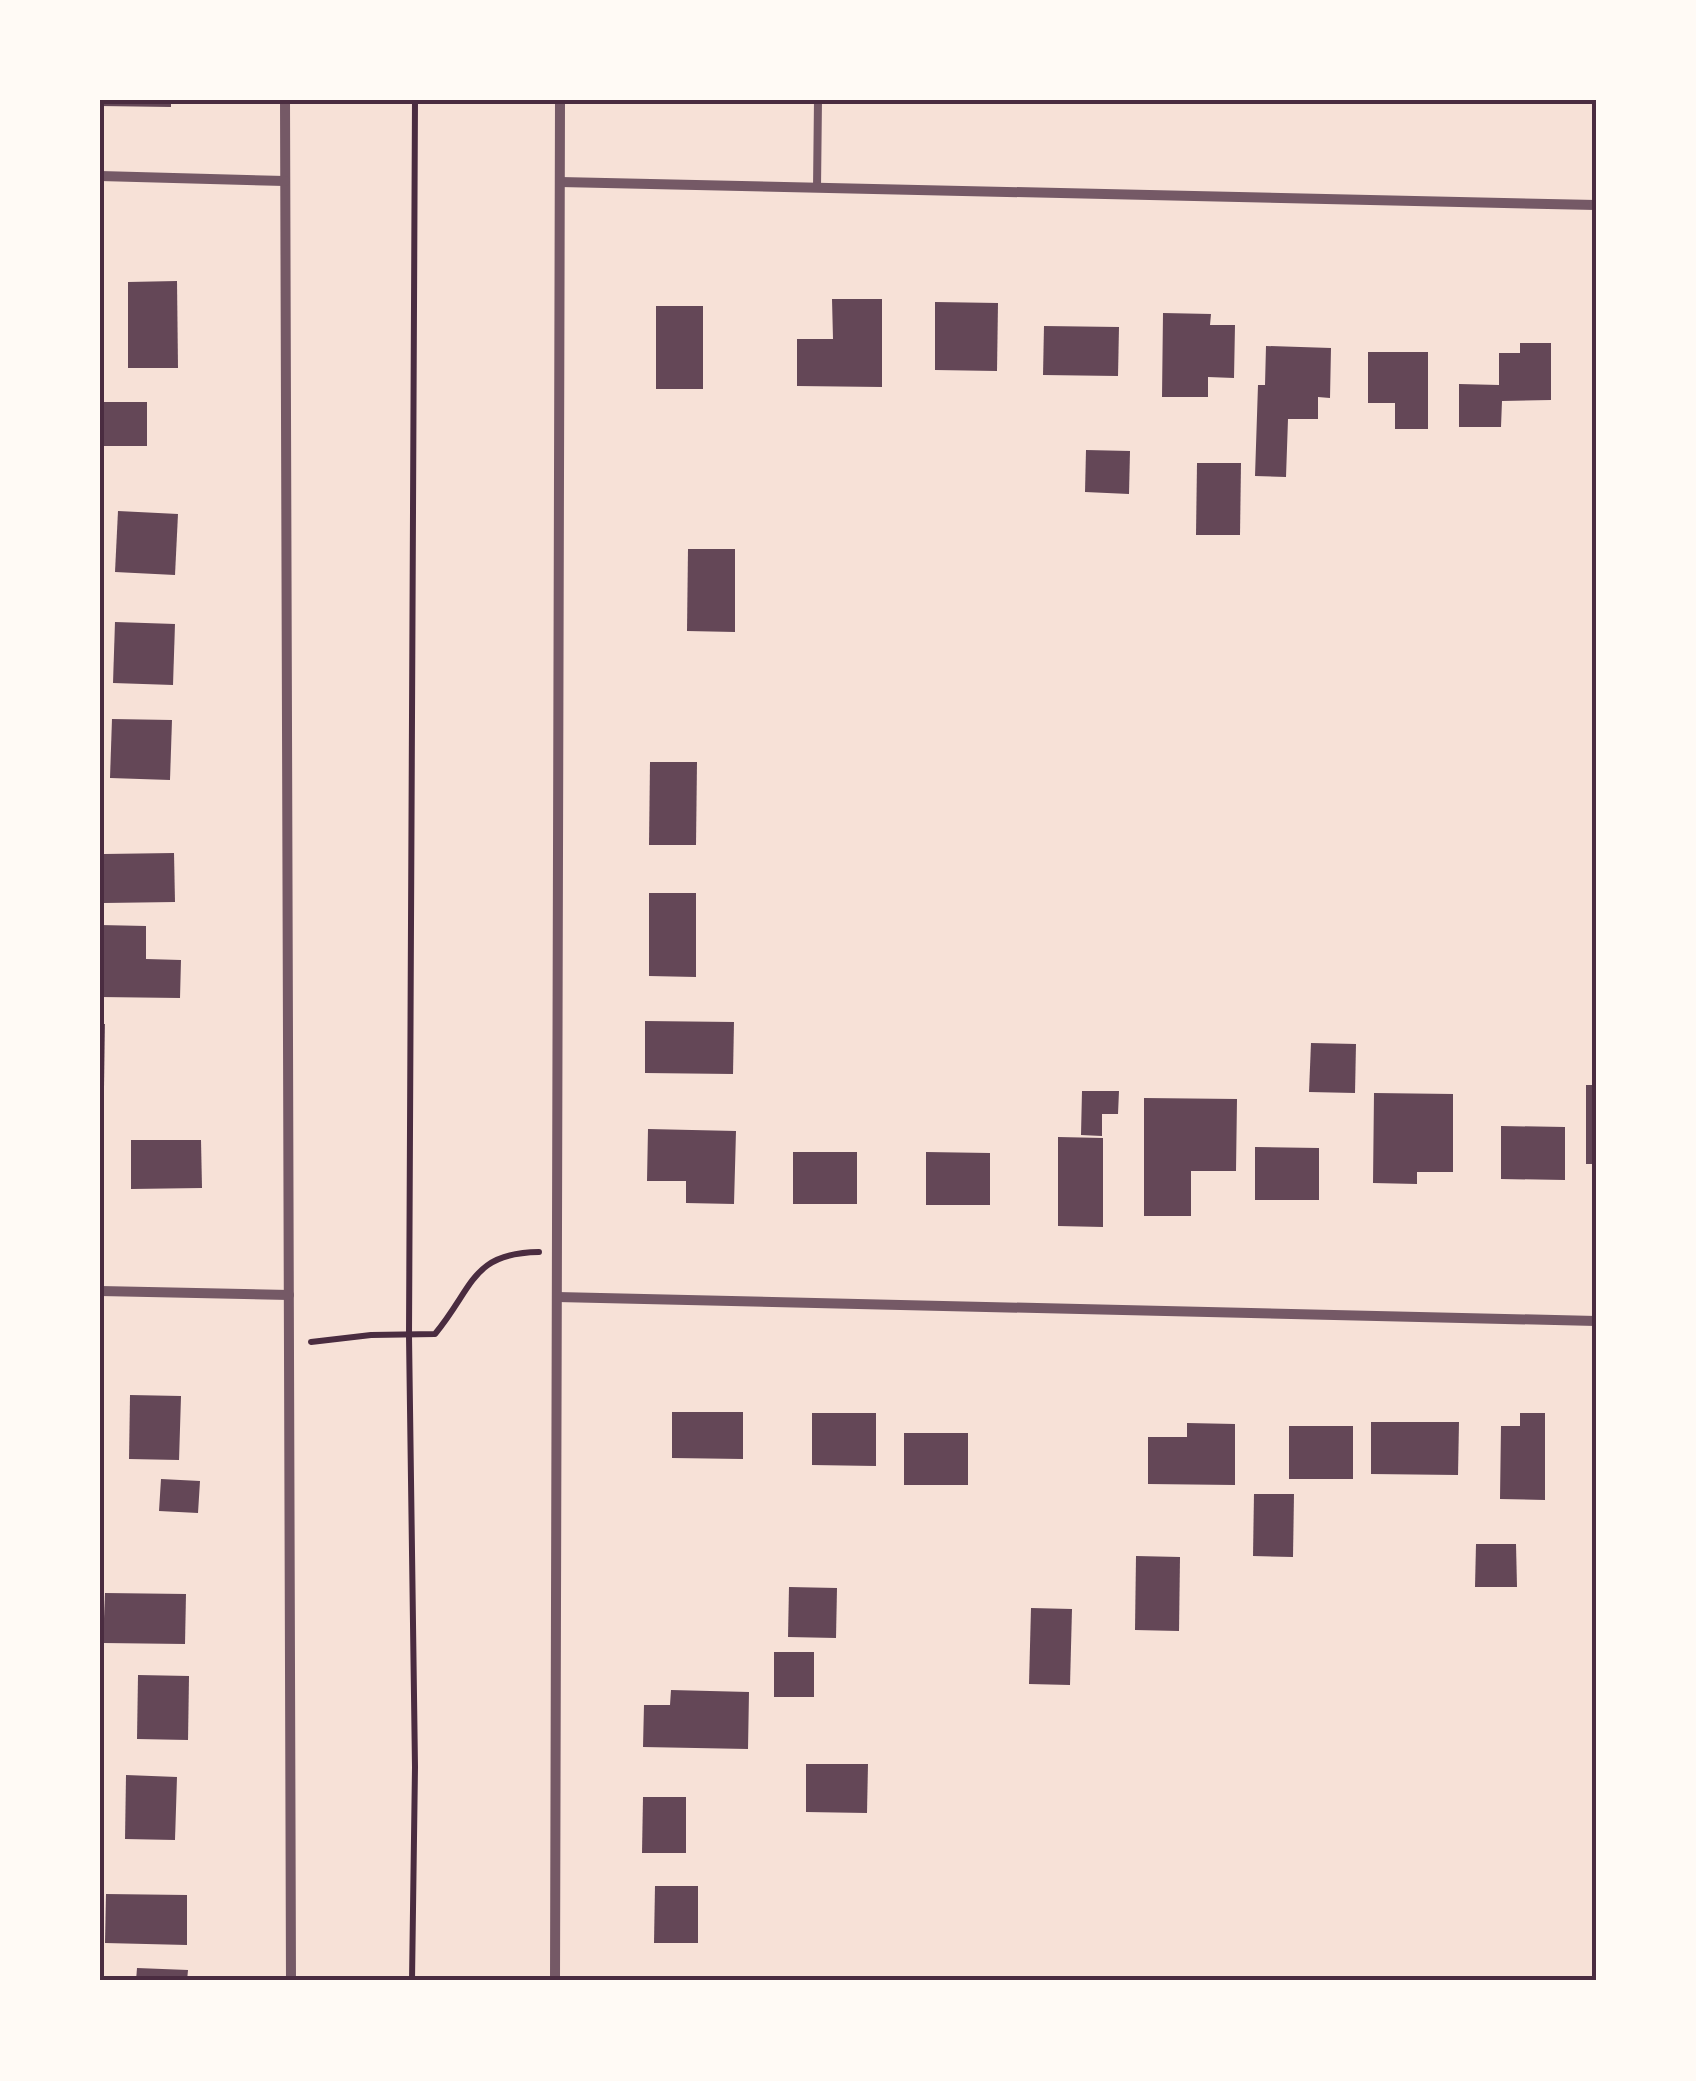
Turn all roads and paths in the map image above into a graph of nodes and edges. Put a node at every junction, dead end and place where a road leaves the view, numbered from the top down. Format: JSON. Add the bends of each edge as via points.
{"nodes":[{"id":1,"x":284,"y":100,"type":"edge"},
{"id":2,"x":415,"y":100,"type":"edge"},
{"id":3,"x":560,"y":100,"type":"edge"},
{"id":4,"x":818,"y":100,"type":"edge"},
{"id":5,"x":100,"y":176,"type":"edge"},
{"id":6,"x":285,"y":181,"type":"junction"},
{"id":7,"x":560,"y":182,"type":"junction"},
{"id":8,"x":817,"y":188,"type":"junction"},
{"id":9,"x":1596,"y":205,"type":"edge"},
{"id":10,"x":557,"y":1251,"type":"junction"},
{"id":11,"x":100,"y":1291,"type":"edge"},
{"id":12,"x":289,"y":1295,"type":"junction"},
{"id":13,"x":557,"y":1297,"type":"junction"},
{"id":14,"x":1596,"y":1321,"type":"edge"},
{"id":15,"x":409,"y":1336,"type":"junction"},
{"id":16,"x":289,"y":1342,"type":"junction"},
{"id":17,"x":292,"y":1981,"type":"edge"},
{"id":18,"x":412,"y":1981,"type":"edge"},
{"id":19,"x":556,"y":1981,"type":"edge"}],
"edges":[{"from":1,"to":6,"type":"street"},
{"from":2,"to":15,"type":"path"},
{"from":3,"to":7,"type":"street"},
{"from":4,"to":8,"type":"lane"},
{"from":5,"to":6,"type":"street"},
{"from":6,"to":12,"type":"street"},
{"from":7,"to":8,"type":"street"},
{"from":7,"to":10,"type":"street"},
{"from":8,"to":9,"type":"street"},
{"from":10,"to":13,"type":"street"},
{"from":10,"to":15,"type":"path","via":[[493,1258],[435,1334]]},
{"from":11,"to":12,"type":"street"},
{"from":12,"to":16,"type":"street"},
{"from":13,"to":14,"type":"street"},
{"from":13,"to":19,"type":"street"},
{"from":15,"to":16,"type":"path"},
{"from":15,"to":18,"type":"path"},
{"from":16,"to":17,"type":"street"}]}
